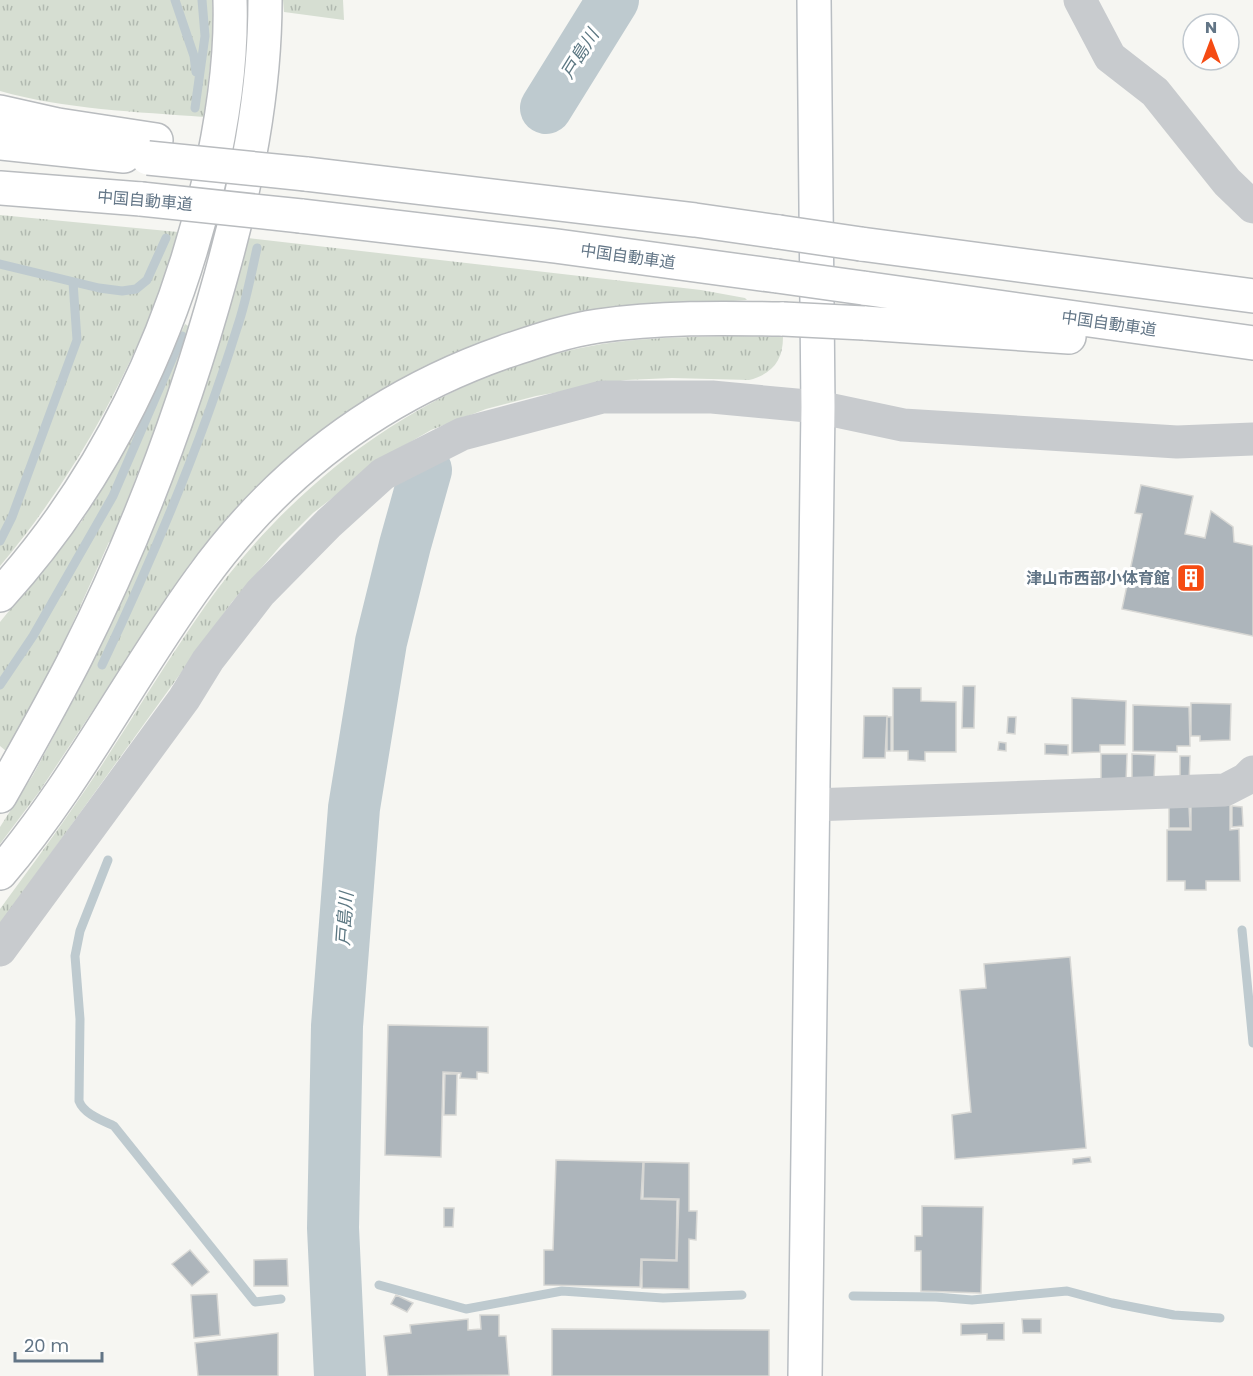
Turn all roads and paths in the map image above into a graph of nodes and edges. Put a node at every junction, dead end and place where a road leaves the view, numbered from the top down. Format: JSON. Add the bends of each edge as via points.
{"nodes":[{"id":1,"x":230,"y":0,"type":"edge"},
{"id":2,"x":265,"y":0,"type":"edge"},
{"id":3,"x":814,"y":0,"type":"edge"},
{"id":4,"x":1080,"y":0,"type":"edge"},
{"id":5,"x":0,"y":112,"type":"edge"},
{"id":6,"x":0,"y":143,"type":"edge"},
{"id":7,"x":152,"y":149,"type":"junction"},
{"id":8,"x":0,"y":188,"type":"edge"},
{"id":9,"x":1253,"y":207,"type":"edge"},
{"id":10,"x":1253,"y":296,"type":"edge"},
{"id":11,"x":1253,"y":343,"type":"edge"},
{"id":12,"x":1253,"y":354,"type":"edge"},
{"id":13,"x":818,"y":406,"type":"junction"},
{"id":14,"x":1253,"y":439,"type":"edge"},
{"id":15,"x":0,"y":595,"type":"edge"},
{"id":16,"x":1253,"y":772,"type":"edge"},
{"id":17,"x":0,"y":796,"type":"edge"},
{"id":18,"x":813,"y":805,"type":"junction"},
{"id":19,"x":0,"y":873,"type":"edge"},
{"id":20,"x":0,"y":950,"type":"edge"},
{"id":21,"x":804,"y":1376,"type":"edge"}],
"edges":[{"from":1,"to":15,"type":"main road","via":[[230,51],[215,156],[187,266],[164,332],[109,444],[81,489]]},
{"from":2,"to":17,"type":"main road","via":[[258,113],[231,240],[189,384],[160,468],[81,646]]},
{"from":3,"to":13,"type":"main road"},
{"from":4,"to":9,"type":"street","via":[[1110,57],[1155,92],[1227,182]]},
{"from":5,"to":7,"type":"main road"},
{"from":6,"to":7,"type":"main road"},
{"from":7,"to":10,"type":"main road","bridge":true},
{"from":8,"to":11,"type":"main road","name":"中国自動車道","bridge":true,"via":[[141,199],[556,246]]},
{"from":12,"to":19,"type":"main road","bridge":true,"via":[[864,323],[708,318],[596,326],[489,357],[384,408],[335,440],[242,527],[201,578],[68,782]]},
{"from":13,"to":14,"type":"street","via":[[903,425],[1177,442]]},
{"from":13,"to":18,"type":"main road"},
{"from":13,"to":20,"type":"street","via":[[712,397],[602,397],[462,434],[383,474],[260,593]]},
{"from":16,"to":18,"type":"street","via":[[1225,790]]},
{"from":18,"to":21,"type":"main road"}]}
